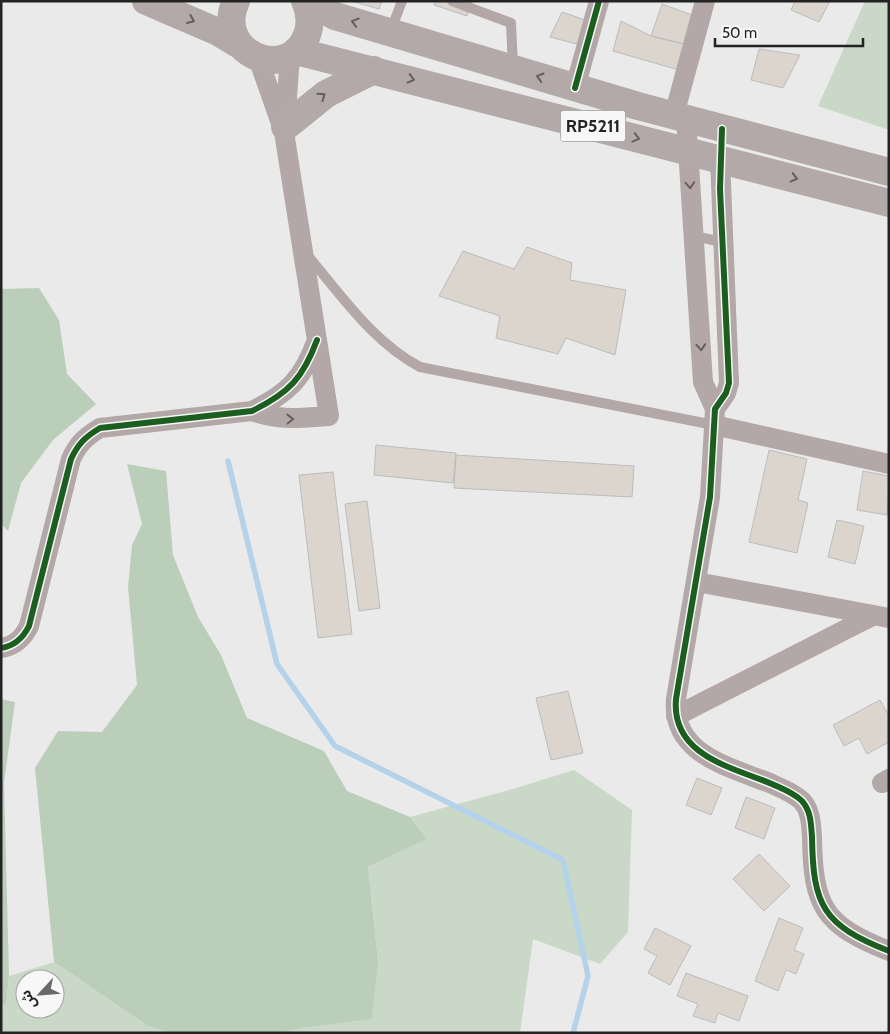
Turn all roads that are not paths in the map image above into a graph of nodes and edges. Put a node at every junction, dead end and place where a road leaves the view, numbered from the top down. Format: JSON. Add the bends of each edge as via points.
{"nodes":[{"id":1,"x":146,"y":1,"type":"edge"},
{"id":2,"x":236,"y":1,"type":"edge"},
{"id":3,"x":305,"y":1,"type":"edge"},
{"id":4,"x":309,"y":1,"type":"edge"},
{"id":5,"x":402,"y":1,"type":"edge"},
{"id":6,"x":452,"y":1,"type":"edge"},
{"id":7,"x":599,"y":1,"type":"edge"},
{"id":8,"x":705,"y":1,"type":"edge"},
{"id":9,"x":390,"y":33,"type":"junction"},
{"id":10,"x":248,"y":51,"type":"junction"},
{"id":11,"x":293,"y":53,"type":"junction"},
{"id":12,"x":513,"y":69,"type":"junction"},
{"id":13,"x":374,"y":70,"type":"junction"},
{"id":14,"x":575,"y":88,"type":"junction"},
{"id":15,"x":680,"y":117,"type":"junction"},
{"id":16,"x":284,"y":130,"type":"junction"},
{"id":17,"x":687,"y":152,"type":"junction"},
{"id":18,"x":720,"y":158,"type":"junction"},
{"id":19,"x":889,"y":172,"type":"edge"},
{"id":20,"x":889,"y":203,"type":"edge"},
{"id":21,"x":693,"y":236,"type":"junction"},
{"id":22,"x":722,"y":242,"type":"junction"},
{"id":23,"x":303,"y":251,"type":"junction"},
{"id":24,"x":317,"y":340,"type":"junction"},
{"id":25,"x":252,"y":410,"type":"junction"},
{"id":26,"x":715,"y":417,"type":"junction"},
{"id":27,"x":889,"y":464,"type":"edge"},
{"id":28,"x":697,"y":582,"type":"junction"},
{"id":29,"x":882,"y":616,"type":"edge"},
{"id":30,"x":1,"y":648,"type":"edge"},
{"id":31,"x":676,"y":716,"type":"junction"},
{"id":32,"x":889,"y":951,"type":"edge"}],
"edges":[{"from":1,"to":10,"type":"main road","one_way":true,"via":[[218,32]]},
{"from":2,"to":10,"type":"main road","via":[[231,21],[233,32]]},
{"from":3,"to":11,"type":"main road","via":[[310,15],[309,28],[305,41]]},
{"from":9,"to":4,"type":"main road","number":"RP5211","one_way":true,"via":[[335,16]]},
{"from":5,"to":9,"type":"lane"},
{"from":6,"to":12,"type":"lane","via":[[512,23]]},
{"from":7,"to":14,"type":"street"},
{"from":8,"to":15,"type":"street"},
{"from":9,"to":12,"type":"main road","number":"RP5211"},
{"from":10,"to":11,"type":"main road","number":"RP5211","via":[[274,60]]},
{"from":10,"to":16,"type":"street"},
{"from":11,"to":13,"type":"main road","number":"RP5211"},
{"from":11,"to":16,"type":"street"},
{"from":14,"to":12,"type":"main road","number":"RP5211","one_way":true},
{"from":16,"to":13,"type":"main road","one_way":true,"via":[[326,94]]},
{"from":13,"to":17,"type":"main road","number":"RP5211","one_way":true},
{"from":14,"to":15,"type":"main road","number":"RP5211"},
{"from":15,"to":17,"type":"street"},
{"from":15,"to":19,"type":"main road","number":"RP5211"},
{"from":16,"to":23,"type":"street"},
{"from":17,"to":18,"type":"main road","number":"RP5211"},
{"from":17,"to":21,"type":"street","one_way":true},
{"from":18,"to":20,"type":"main road","number":"RP5211","one_way":true},
{"from":18,"to":22,"type":"street"},
{"from":21,"to":22,"type":"lane"},
{"from":21,"to":26,"type":"street","one_way":true,"via":[[703,382]]},
{"from":22,"to":26,"type":"street","via":[[729,383]]},
{"from":23,"to":24,"type":"street"},
{"from":23,"to":26,"type":"lane","via":[[381,342],[420,367]]},
{"from":24,"to":25,"type":"street","via":[[310,360],[294,384],[274,401]]},
{"from":25,"to":24,"type":"street","one_way":true,"via":[[271,418],[329,416]]},
{"from":25,"to":30,"type":"street","via":[[100,428],[86,436],[72,459],[29,626],[24,636],[13,645]]},
{"from":26,"to":27,"type":"street"},
{"from":26,"to":28,"type":"street","via":[[710,498]]},
{"from":28,"to":29,"type":"street"},
{"from":28,"to":31,"type":"street","via":[[676,699]]},
{"from":29,"to":31,"type":"street"},
{"from":31,"to":32,"type":"street","via":[[684,738],[701,754],[787,791],[803,802],[811,820],[814,884],[825,909],[842,929]]}]}
